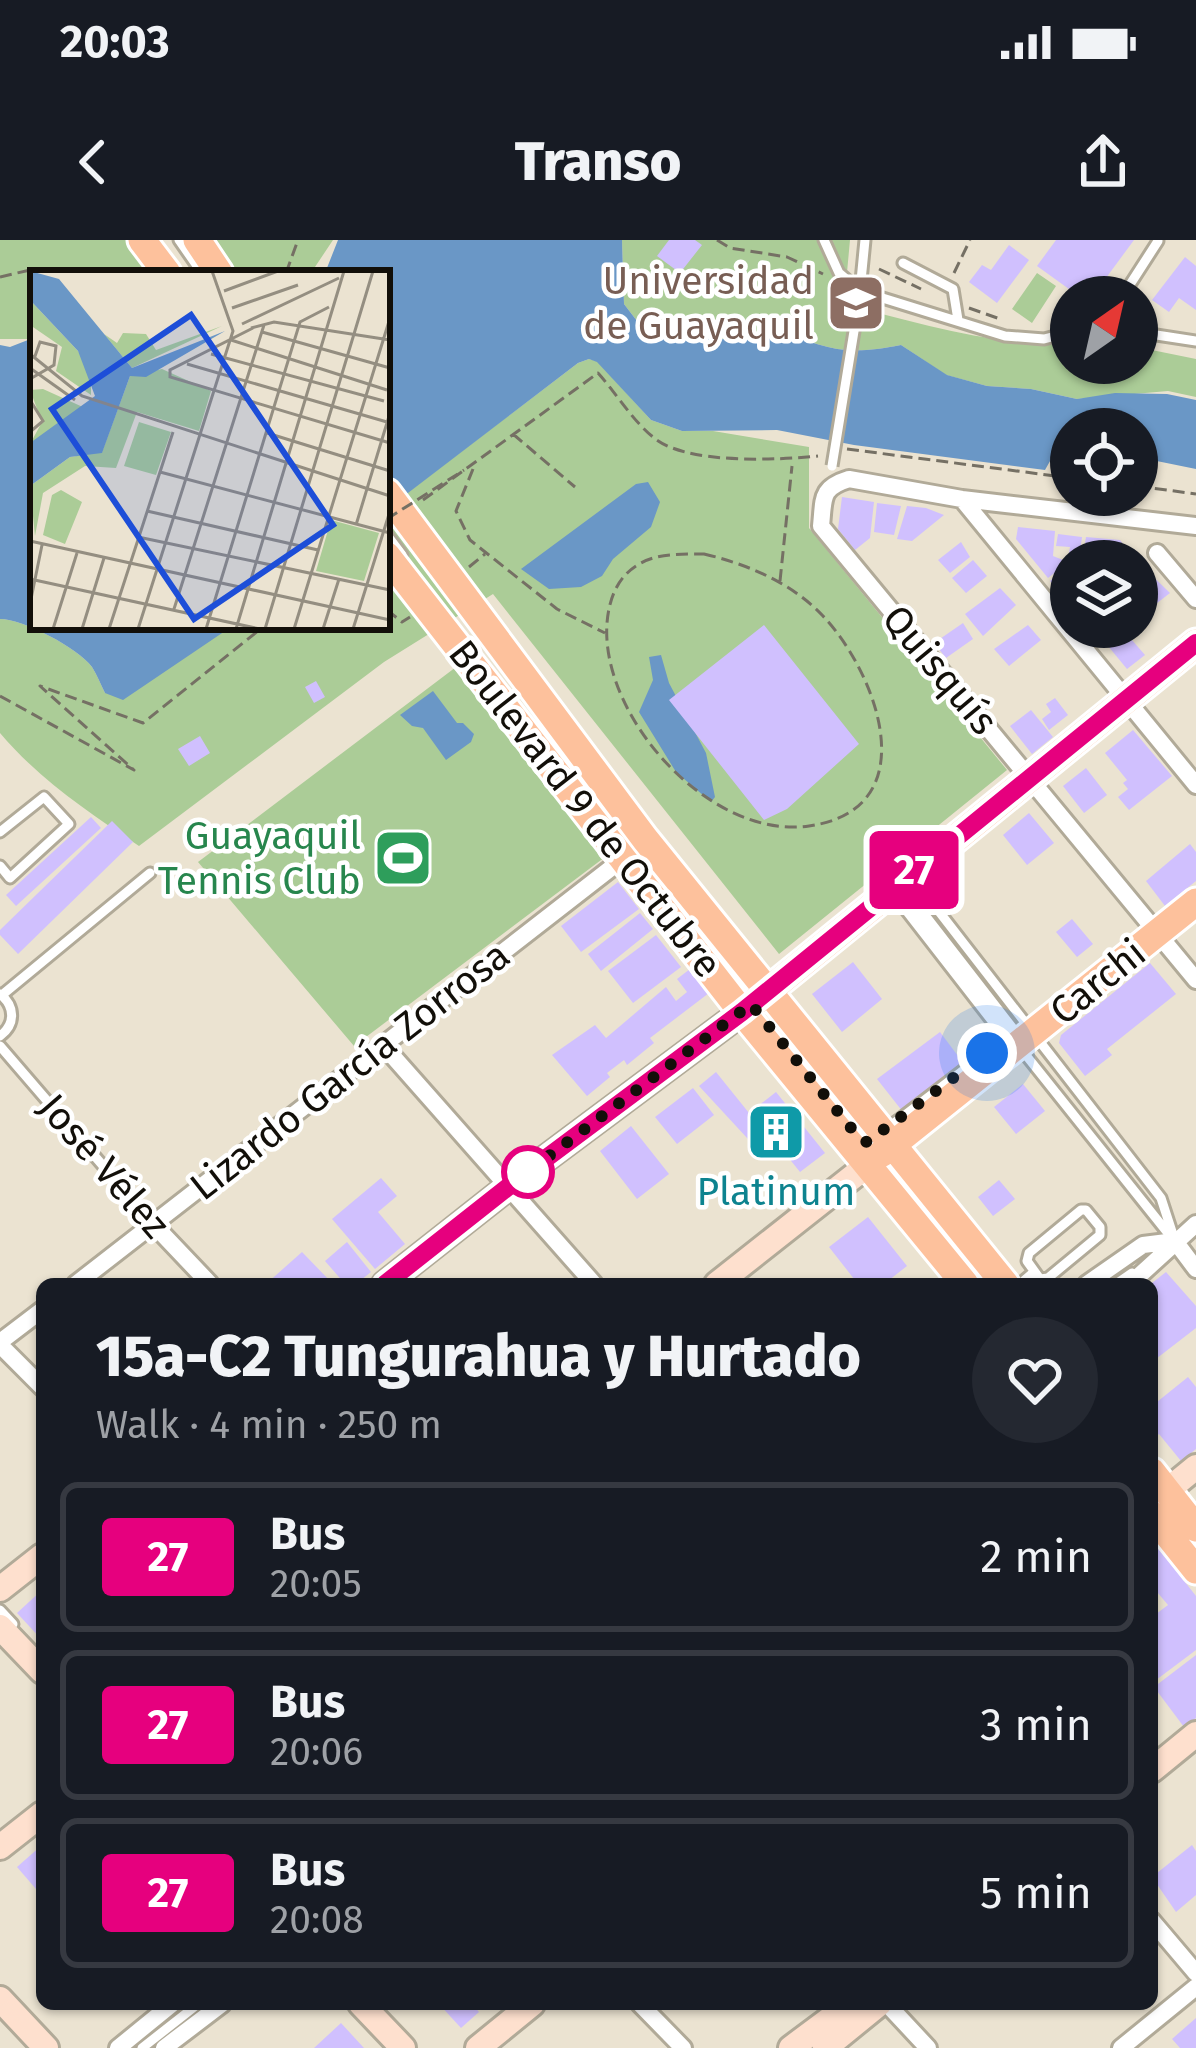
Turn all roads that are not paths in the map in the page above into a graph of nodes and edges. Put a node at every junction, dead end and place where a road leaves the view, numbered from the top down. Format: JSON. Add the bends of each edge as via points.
{"nodes":[{"id":1,"x":142,"y":240,"type":"edge"},
{"id":2,"x":158,"y":240,"type":"edge"},
{"id":3,"x":179,"y":240,"type":"edge"},
{"id":4,"x":197,"y":240,"type":"edge"},
{"id":5,"x":824,"y":240,"type":"edge"},
{"id":6,"x":865,"y":240,"type":"edge"},
{"id":7,"x":1158,"y":241,"type":"edge"},
{"id":8,"x":902,"y":263,"type":"dead end"},
{"id":9,"x":165,"y":270,"type":"edge"},
{"id":10,"x":181,"y":270,"type":"edge"},
{"id":11,"x":200,"y":270,"type":"edge"},
{"id":12,"x":218,"y":270,"type":"edge"},
{"id":13,"x":1136,"y":276,"type":"edge"},
{"id":14,"x":860,"y":291,"type":"junction"},
{"id":15,"x":958,"y":320,"type":"junction"},
{"id":16,"x":1158,"y":335,"type":"edge"},
{"id":17,"x":1050,"y":336,"type":"edge"},
{"id":18,"x":1196,"y":341,"type":"edge"},
{"id":19,"x":832,"y":476,"type":"junction"},
{"id":20,"x":962,"y":500,"type":"junction"},
{"id":21,"x":394,"y":517,"type":"edge"},
{"id":22,"x":1196,"y":526,"type":"edge"},
{"id":23,"x":1158,"y":554,"type":"edge"},
{"id":24,"x":390,"y":560,"type":"edge"},
{"id":25,"x":1196,"y":599,"type":"edge"},
{"id":26,"x":1196,"y":643,"type":"edge"},
{"id":27,"x":1126,"y":700,"type":"junction"},
{"id":28,"x":1029,"y":778,"type":"junction"},
{"id":29,"x":1196,"y":785,"type":"edge"},
{"id":30,"x":0,"y":832,"type":"edge"},
{"id":31,"x":624,"y":858,"type":"junction"},
{"id":32,"x":0,"y":866,"type":"edge"},
{"id":33,"x":150,"y":873,"type":"dead end"},
{"id":34,"x":902,"y":879,"type":"junction"},
{"id":35,"x":1196,"y":902,"type":"edge"},
{"id":36,"x":1158,"y":934,"type":"junction"},
{"id":37,"x":1196,"y":980,"type":"edge"},
{"id":38,"x":1,"y":994,"type":"edge"},
{"id":39,"x":754,"y":1002,"type":"junction"},
{"id":40,"x":0,"y":1036,"type":"edge"},
{"id":41,"x":1027,"y":1039,"type":"junction"},
{"id":42,"x":383,"y":1045,"type":"junction"},
{"id":43,"x":0,"y":1046,"type":"edge"},
{"id":44,"x":894,"y":1131,"type":"junction"},
{"id":45,"x":869,"y":1164,"type":"junction"},
{"id":46,"x":508,"y":1186,"type":"junction"},
{"id":47,"x":1196,"y":1224,"type":"edge"},
{"id":48,"x":154,"y":1225,"type":"junction"},
{"id":49,"x":1175,"y":1241,"type":"junction"},
{"id":50,"x":1082,"y":1251,"type":"junction"},
{"id":51,"x":1196,"y":1269,"type":"edge"},
{"id":52,"x":1034,"y":1272,"type":"junction"},
{"id":53,"x":84,"y":1278,"type":"edge"},
{"id":54,"x":204,"y":1278,"type":"edge"},
{"id":55,"x":393,"y":1278,"type":"edge"},
{"id":56,"x":589,"y":1278,"type":"edge"},
{"id":57,"x":725,"y":1278,"type":"edge"},
{"id":58,"x":960,"y":1278,"type":"edge"},
{"id":59,"x":1001,"y":1278,"type":"edge"},
{"id":60,"x":1027,"y":1278,"type":"edge"},
{"id":61,"x":1042,"y":1278,"type":"edge"},
{"id":62,"x":1048,"y":1278,"type":"edge"},
{"id":63,"x":1101,"y":1278,"type":"edge"},
{"id":64,"x":1104,"y":1278,"type":"edge"},
{"id":65,"x":1136,"y":1278,"type":"edge"},
{"id":66,"x":36,"y":1315,"type":"edge"},
{"id":67,"x":0,"y":1344,"type":"edge"},
{"id":68,"x":36,"y":1382,"type":"edge"},
{"id":69,"x":1196,"y":1467,"type":"edge"},
{"id":70,"x":1158,"y":1487,"type":"edge"},
{"id":71,"x":1158,"y":1489,"type":"edge"},
{"id":72,"x":1158,"y":1523,"type":"edge"},
{"id":73,"x":1196,"y":1528,"type":"edge"},
{"id":74,"x":36,"y":1561,"type":"edge"},
{"id":75,"x":1196,"y":1570,"type":"edge"},
{"id":76,"x":0,"y":1589,"type":"edge"},
{"id":77,"x":0,"y":1610,"type":"edge"},
{"id":78,"x":0,"y":1627,"type":"edge"},
{"id":79,"x":36,"y":1648,"type":"edge"},
{"id":80,"x":36,"y":1665,"type":"edge"},
{"id":81,"x":1196,"y":1734,"type":"edge"},
{"id":82,"x":1158,"y":1765,"type":"edge"},
{"id":83,"x":36,"y":1819,"type":"edge"},
{"id":84,"x":0,"y":1847,"type":"edge"},
{"id":85,"x":1158,"y":1928,"type":"edge"},
{"id":86,"x":1196,"y":1973,"type":"edge"},
{"id":87,"x":1196,"y":1987,"type":"edge"},
{"id":88,"x":0,"y":1999,"type":"edge"},
{"id":89,"x":165,"y":2010,"type":"edge"},
{"id":90,"x":190,"y":2010,"type":"edge"},
{"id":91,"x":214,"y":2010,"type":"edge"},
{"id":92,"x":367,"y":2010,"type":"edge"},
{"id":93,"x":525,"y":2010,"type":"edge"},
{"id":94,"x":546,"y":2010,"type":"edge"},
{"id":95,"x":647,"y":2010,"type":"edge"},
{"id":96,"x":842,"y":2010,"type":"edge"},
{"id":97,"x":875,"y":2010,"type":"edge"},
{"id":98,"x":889,"y":2010,"type":"edge"},
{"id":99,"x":46,"y":2048,"type":"edge"},
{"id":100,"x":118,"y":2048,"type":"edge"},
{"id":101,"x":142,"y":2048,"type":"edge"},
{"id":102,"x":164,"y":2048,"type":"edge"},
{"id":103,"x":403,"y":2048,"type":"edge"},
{"id":104,"x":478,"y":2048,"type":"edge"},
{"id":105,"x":499,"y":2048,"type":"edge"},
{"id":106,"x":683,"y":2048,"type":"edge"},
{"id":107,"x":791,"y":2048,"type":"edge"},
{"id":108,"x":825,"y":2048,"type":"edge"},
{"id":109,"x":928,"y":2048,"type":"edge"},
{"id":110,"x":1121,"y":2048,"type":"edge"}],
"edges":[{"from":1,"to":9,"type":"main road"},
{"from":2,"to":10,"type":"lane"},
{"from":3,"to":11,"type":"lane"},
{"from":4,"to":12,"type":"main road"},
{"from":5,"to":14,"type":"lane","via":[[839,273]]},
{"from":6,"to":14,"type":"lane"},
{"from":7,"to":13,"type":"lane"},
{"from":8,"to":15,"type":"lane","via":[[948,285]]},
{"from":14,"to":15,"type":"lane"},
{"from":14,"to":19,"type":"lane","bridge":true},
{"from":15,"to":17,"type":"lane","via":[[1005,336]]},
{"from":16,"to":18,"type":"lane"},
{"from":19,"to":20,"type":"street"},
{"from":19,"to":28,"type":"street","name":"Quisquís","via":[[821,526]]},
{"from":20,"to":22,"type":"street"},
{"from":20,"to":27,"type":"street"},
{"from":21,"to":39,"type":"main road","name":"Boulevard 9 de Octubre","via":[[645,839]]},
{"from":23,"to":25,"type":"street"},
{"from":24,"to":31,"type":"main road","name":"Boulevard 9 de Octubre"},
{"from":26,"to":27,"type":"main road"},
{"from":27,"to":28,"type":"main road"},
{"from":27,"to":29,"type":"street"},
{"from":28,"to":34,"type":"main road"},
{"from":28,"to":36,"type":"street","name":"Quisquís"},
{"from":30,"to":32,"type":"lane","via":[[44,796],[69,824],[10,878]]},
{"from":31,"to":39,"type":"main road","name":"Boulevard 9 de Octubre"},
{"from":31,"to":42,"type":"street","name":"Lizardo García Zorrosa"},
{"from":33,"to":38,"type":"lane"},
{"from":34,"to":39,"type":"main road"},
{"from":34,"to":41,"type":"street"},
{"from":35,"to":36,"type":"main road","name":"Carchi"},
{"from":36,"to":37,"type":"street","name":"Quisquís"},
{"from":36,"to":41,"type":"main road","name":"Carchi"},
{"from":38,"to":40,"type":"lane","via":[[12,1016]]},
{"from":39,"to":44,"type":"main road","name":"Boulevard 9 de Octubre"},
{"from":39,"to":45,"type":"main road","name":"Boulevard 9 de Octubre"},
{"from":39,"to":46,"type":"main road"},
{"from":41,"to":44,"type":"main road","name":"Carchi"},
{"from":41,"to":49,"type":"lane"},
{"from":41,"to":49,"type":"lane","via":[[1161,1198]]},
{"from":42,"to":46,"type":"street"},
{"from":42,"to":48,"type":"street","name":"Lizardo García Zorrosa"},
{"from":43,"to":48,"type":"lane","name":"José Vélez"},
{"from":44,"to":45,"type":"main road","name":"Carchi"},
{"from":44,"to":59,"type":"main road","name":"Boulevard 9 de Octubre"},
{"from":45,"to":57,"type":"main road","name":"Carchi"},
{"from":45,"to":58,"type":"main road","name":"Boulevard 9 de Octubre"},
{"from":46,"to":55,"type":"main road"},
{"from":46,"to":56,"type":"street"},
{"from":47,"to":49,"type":"street"},
{"from":48,"to":53,"type":"street","name":"Lizardo García Zorrosa"},
{"from":48,"to":54,"type":"street","name":"José Vélez"},
{"from":49,"to":51,"type":"street"},
{"from":49,"to":64,"type":"street","via":[[1144,1245]]},
{"from":49,"to":65,"type":"street"},
{"from":50,"to":52,"type":"lane","via":[[1102,1232],[1084,1209],[1029,1253]]},
{"from":50,"to":62,"type":"lane"},
{"from":50,"to":63,"type":"lane"},
{"from":52,"to":60,"type":"lane"},
{"from":52,"to":61,"type":"lane"},
{"from":66,"to":67,"type":"street"},
{"from":67,"to":68,"type":"street"},
{"from":69,"to":70,"type":"main road"},
{"from":71,"to":73,"type":"main road"},
{"from":72,"to":75,"type":"main road"},
{"from":74,"to":76,"type":"main road"},
{"from":77,"to":79,"type":"lane"},
{"from":78,"to":80,"type":"main road"},
{"from":81,"to":82,"type":"main road"},
{"from":83,"to":84,"type":"main road"},
{"from":85,"to":86,"type":"street"},
{"from":87,"to":110,"type":"street"},
{"from":88,"to":99,"type":"main road"},
{"from":89,"to":100,"type":"street"},
{"from":90,"to":101,"type":"lane"},
{"from":91,"to":102,"type":"street"},
{"from":92,"to":103,"type":"main road"},
{"from":93,"to":104,"type":"main road"},
{"from":94,"to":105,"type":"main road"},
{"from":95,"to":106,"type":"street"},
{"from":96,"to":107,"type":"main road"},
{"from":97,"to":108,"type":"main road"},
{"from":98,"to":109,"type":"street"}]}
